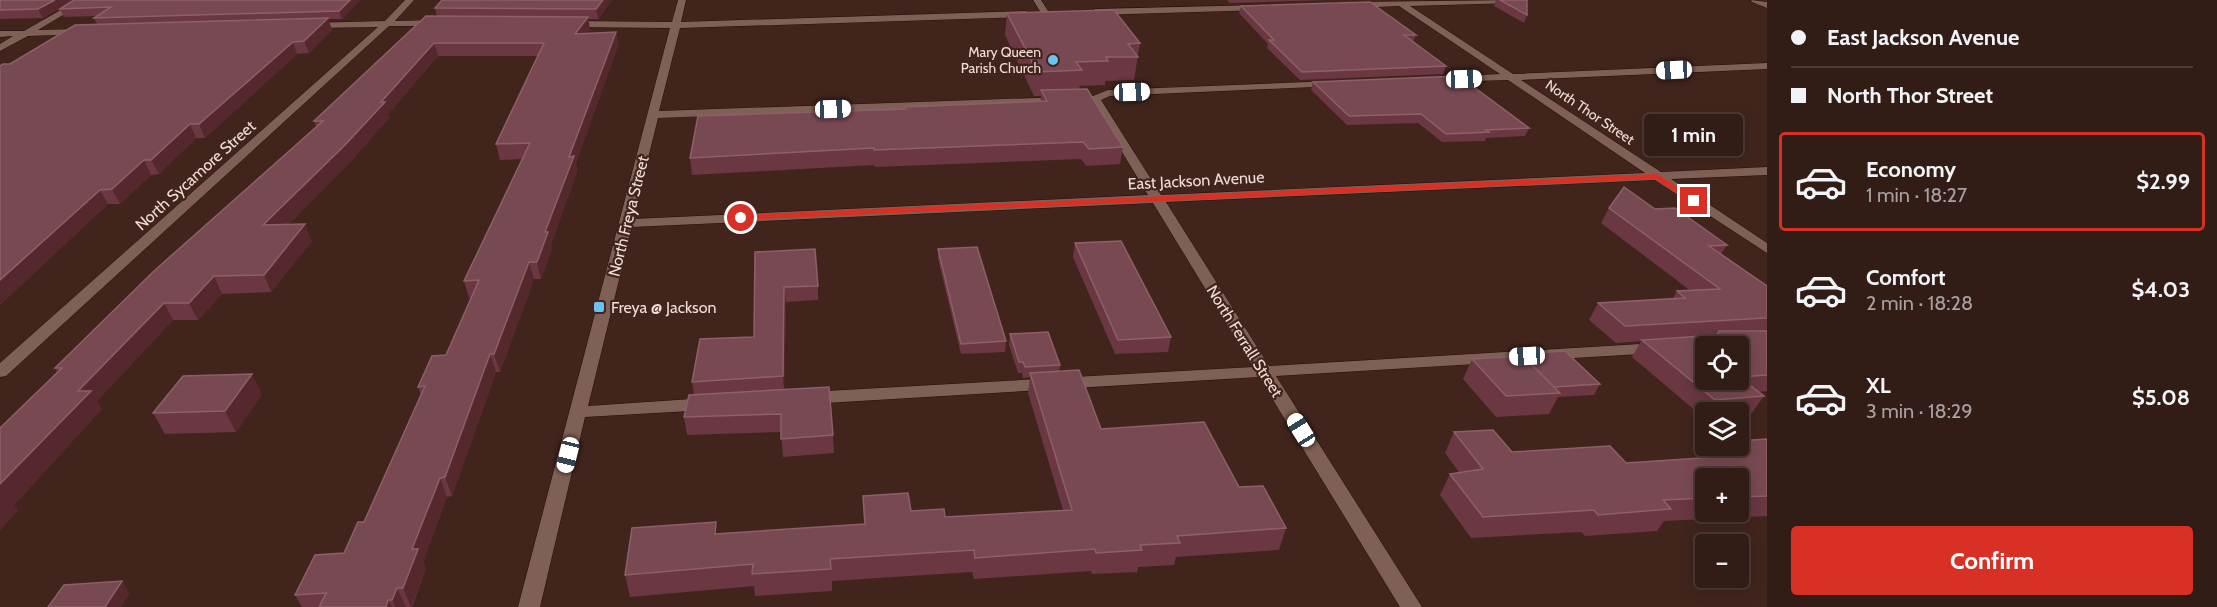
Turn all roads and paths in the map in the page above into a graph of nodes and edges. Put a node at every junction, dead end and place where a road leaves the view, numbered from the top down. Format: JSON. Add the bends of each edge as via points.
{"nodes":[{"id":1,"x":84,"y":0,"type":"edge"},
{"id":2,"x":410,"y":0,"type":"edge"},
{"id":3,"x":682,"y":0,"type":"edge"},
{"id":4,"x":1037,"y":0,"type":"edge"},
{"id":5,"x":1513,"y":0,"type":"edge"},
{"id":6,"x":1755,"y":0,"type":"edge"},
{"id":7,"x":1398,"y":2,"type":"edge"},
{"id":8,"x":1341,"y":5,"type":"edge"},
{"id":9,"x":1767,"y":5,"type":"edge"},
{"id":10,"x":1270,"y":7,"type":"edge"},
{"id":11,"x":1081,"y":13,"type":"edge"},
{"id":12,"x":1046,"y":14,"type":"junction"},
{"id":13,"x":1058,"y":14,"type":"edge"},
{"id":14,"x":388,"y":23,"type":"junction"},
{"id":15,"x":448,"y":23,"type":"edge"},
{"id":16,"x":556,"y":24,"type":"edge"},
{"id":17,"x":307,"y":25,"type":"edge"},
{"id":18,"x":676,"y":25,"type":"junction"},
{"id":19,"x":96,"y":31,"type":"edge"},
{"id":20,"x":26,"y":33,"type":"junction"},
{"id":21,"x":0,"y":34,"type":"edge"},
{"id":22,"x":0,"y":48,"type":"edge"},
{"id":23,"x":1767,"y":66,"type":"edge"},
{"id":24,"x":1511,"y":78,"type":"junction"},
{"id":25,"x":1428,"y":81,"type":"edge"},
{"id":26,"x":1345,"y":84,"type":"edge"},
{"id":27,"x":1095,"y":99,"type":"junction"},
{"id":28,"x":653,"y":115,"type":"junction"},
{"id":29,"x":1767,"y":171,"type":"edge"},
{"id":30,"x":1657,"y":176,"type":"junction"},
{"id":31,"x":1156,"y":198,"type":"junction"},
{"id":32,"x":626,"y":223,"type":"junction"},
{"id":33,"x":1767,"y":249,"type":"edge"},
{"id":34,"x":1671,"y":347,"type":"edge"},
{"id":35,"x":1264,"y":371,"type":"junction"},
{"id":36,"x":0,"y":372,"type":"edge"},
{"id":37,"x":791,"y":399,"type":"edge"},
{"id":38,"x":720,"y":403,"type":"edge"},
{"id":39,"x":579,"y":411,"type":"junction"},
{"id":40,"x":529,"y":607,"type":"edge"},
{"id":41,"x":1411,"y":607,"type":"edge"}],
"edges":[{"from":1,"to":20,"type":"street"},
{"from":2,"to":14,"type":"street","name":"North Sycamore Street"},
{"from":3,"to":18,"type":"street","name":"North Freya Street"},
{"from":4,"to":12,"type":"street"},
{"from":5,"to":7,"type":"street"},
{"from":6,"to":9,"type":"street"},
{"from":7,"to":8,"type":"street"},
{"from":7,"to":24,"type":"street","name":"North Thor Street"},
{"from":10,"to":11,"type":"street"},
{"from":12,"to":13,"type":"street"},
{"from":12,"to":18,"type":"street"},
{"from":14,"to":15,"type":"street"},
{"from":14,"to":17,"type":"street"},
{"from":14,"to":36,"type":"street","name":"North Sycamore Street"},
{"from":16,"to":18,"type":"street"},
{"from":18,"to":28,"type":"street","name":"North Freya Street"},
{"from":19,"to":20,"type":"street"},
{"from":20,"to":21,"type":"street"},
{"from":20,"to":22,"type":"street"},
{"from":23,"to":24,"type":"street"},
{"from":24,"to":25,"type":"street"},
{"from":24,"to":30,"type":"street","name":"North Thor Street"},
{"from":26,"to":27,"type":"street","via":[[1108,93]]},
{"from":27,"to":28,"type":"street"},
{"from":27,"to":31,"type":"street","name":"North Ferrall Street"},
{"from":28,"to":32,"type":"street","name":"North Freya Street"},
{"from":29,"to":30,"type":"street","name":"East Jackson Avenue"},
{"from":30,"to":31,"type":"street","name":"East Jackson Avenue"},
{"from":30,"to":33,"type":"street","name":"North Thor Street"},
{"from":31,"to":32,"type":"street","name":"East Jackson Avenue"},
{"from":31,"to":35,"type":"street","name":"North Ferrall Street"},
{"from":32,"to":39,"type":"street","name":"North Freya Street"},
{"from":34,"to":35,"type":"street"},
{"from":35,"to":37,"type":"street"},
{"from":35,"to":41,"type":"street","name":"North Ferrall Street"},
{"from":38,"to":39,"type":"street"},
{"from":39,"to":40,"type":"street","name":"North Freya Street"}]}
